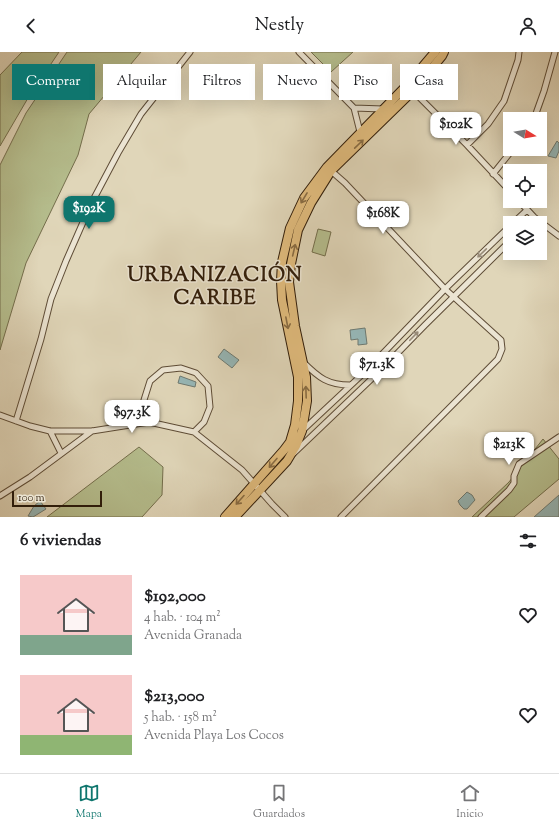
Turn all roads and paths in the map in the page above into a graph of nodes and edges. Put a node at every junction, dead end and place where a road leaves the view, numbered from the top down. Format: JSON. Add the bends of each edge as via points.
{"nodes":[{"id":1,"x":190,"y":52,"type":"edge"},
{"id":2,"x":299,"y":52,"type":"edge"},
{"id":3,"x":435,"y":52,"type":"edge"},
{"id":4,"x":444,"y":52,"type":"edge"},
{"id":5,"x":519,"y":52,"type":"edge"},
{"id":6,"x":555,"y":52,"type":"edge"},
{"id":7,"x":424,"y":64,"type":"edge"},
{"id":8,"x":435,"y":64,"type":"edge"},
{"id":9,"x":400,"y":91,"type":"edge"},
{"id":10,"x":403,"y":100,"type":"edge"},
{"id":11,"x":422,"y":100,"type":"edge"},
{"id":12,"x":354,"y":108,"type":"junction"},
{"id":13,"x":383,"y":109,"type":"junction"},
{"id":14,"x":536,"y":112,"type":"edge"},
{"id":15,"x":360,"y":132,"type":"junction"},
{"id":16,"x":467,"y":145,"type":"junction"},
{"id":17,"x":507,"y":156,"type":"edge"},
{"id":18,"x":329,"y":169,"type":"junction"},
{"id":19,"x":493,"y":174,"type":"junction"},
{"id":20,"x":503,"y":185,"type":"edge"},
{"id":21,"x":527,"y":210,"type":"joint"},
{"id":22,"x":521,"y":216,"type":"edge"},
{"id":23,"x":533,"y":216,"type":"edge"},
{"id":24,"x":547,"y":227,"type":"edge"},
{"id":25,"x":503,"y":233,"type":"edge"},
{"id":26,"x":559,"y":236,"type":"edge"},
{"id":27,"x":503,"y":248,"type":"edge"},
{"id":28,"x":444,"y":289,"type":"junction"},
{"id":29,"x":453,"y":297,"type":"junction"},
{"id":30,"x":302,"y":361,"type":"junction"},
{"id":31,"x":350,"y":385,"type":"junction"},
{"id":32,"x":0,"y":415,"type":"edge"},
{"id":33,"x":16,"y":421,"type":"junction"},
{"id":34,"x":148,"y":422,"type":"junction"},
{"id":35,"x":50,"y":431,"type":"junction"},
{"id":36,"x":92,"y":431,"type":"junction"},
{"id":37,"x":302,"y":431,"type":"junction"},
{"id":38,"x":194,"y":432,"type":"junction"},
{"id":39,"x":559,"y":437,"type":"edge"},
{"id":40,"x":290,"y":442,"type":"junction"},
{"id":41,"x":62,"y":453,"type":"junction"},
{"id":42,"x":286,"y":461,"type":"junction"},
{"id":43,"x":258,"y":487,"type":"junction"},
{"id":44,"x":0,"y":496,"type":"edge"},
{"id":45,"x":225,"y":517,"type":"edge"},
{"id":46,"x":235,"y":517,"type":"edge"},
{"id":47,"x":285,"y":517,"type":"edge"},
{"id":48,"x":341,"y":517,"type":"edge"},
{"id":49,"x":481,"y":517,"type":"edge"}],
"edges":[{"from":1,"to":33,"type":"street","via":[[141,114],[91,204],[51,299]]},
{"from":2,"to":12,"type":"street"},
{"from":3,"to":7,"type":"main road"},
{"from":4,"to":8,"type":"main road"},
{"from":5,"to":16,"type":"street","via":[[504,101],[488,124]]},
{"from":6,"to":14,"type":"street"},
{"from":9,"to":13,"type":"main road"},
{"from":18,"to":10,"type":"main road","one_way":true},
{"from":11,"to":16,"type":"street"},
{"from":12,"to":13,"type":"street"},
{"from":12,"to":15,"type":"street"},
{"from":13,"to":15,"type":"main road"},
{"from":15,"to":18,"type":"main road"},
{"from":16,"to":19,"type":"street"},
{"from":17,"to":19,"type":"street"},
{"from":18,"to":28,"type":"street"},
{"from":30,"to":18,"type":"main road","one_way":true,"via":[[291,300],[290,264],[298,230]]},
{"from":18,"to":40,"type":"main road","one_way":true,"via":[[304,198],[290,228],[282,262],[282,300],[298,377],[298,401]]},
{"from":19,"to":20,"type":"street"},
{"from":21,"to":22,"type":"street"},
{"from":21,"to":23,"type":"street"},
{"from":24,"to":26,"type":"street"},
{"from":25,"to":28,"type":"street","one_way":true},
{"from":27,"to":29,"type":"street"},
{"from":28,"to":29,"type":"street"},
{"from":28,"to":31,"type":"street"},
{"from":42,"to":29,"type":"street","one_way":true},
{"from":29,"to":48,"type":"street","via":[[500,340],[502,349],[498,359]]},
{"from":30,"to":31,"type":"street","via":[[327,382]]},
{"from":37,"to":30,"type":"main road","one_way":true,"via":[[307,401]]},
{"from":31,"to":37,"type":"street"},
{"from":32,"to":33,"type":"street"},
{"from":33,"to":35,"type":"street"},
{"from":34,"to":36,"type":"street"},
{"from":34,"to":38,"type":"street"},
{"from":34,"to":38,"type":"street","via":[[144,400],[150,381],[163,370],[182,368],[196,373],[208,386],[210,407],[204,422]]},
{"from":35,"to":36,"type":"street"},
{"from":35,"to":41,"type":"street"},
{"from":36,"to":41,"type":"street"},
{"from":37,"to":40,"type":"street"},
{"from":37,"to":42,"type":"main road"},
{"from":38,"to":43,"type":"street","via":[[242,470]]},
{"from":39,"to":49,"type":"street","via":[[519,464],[514,483],[509,490]]},
{"from":40,"to":43,"type":"main road","one_way":true},
{"from":41,"to":44,"type":"street"},
{"from":42,"to":43,"type":"main road"},
{"from":43,"to":45,"type":"main road","one_way":true},
{"from":43,"to":46,"type":"main road"},
{"from":43,"to":47,"type":"street"}]}
